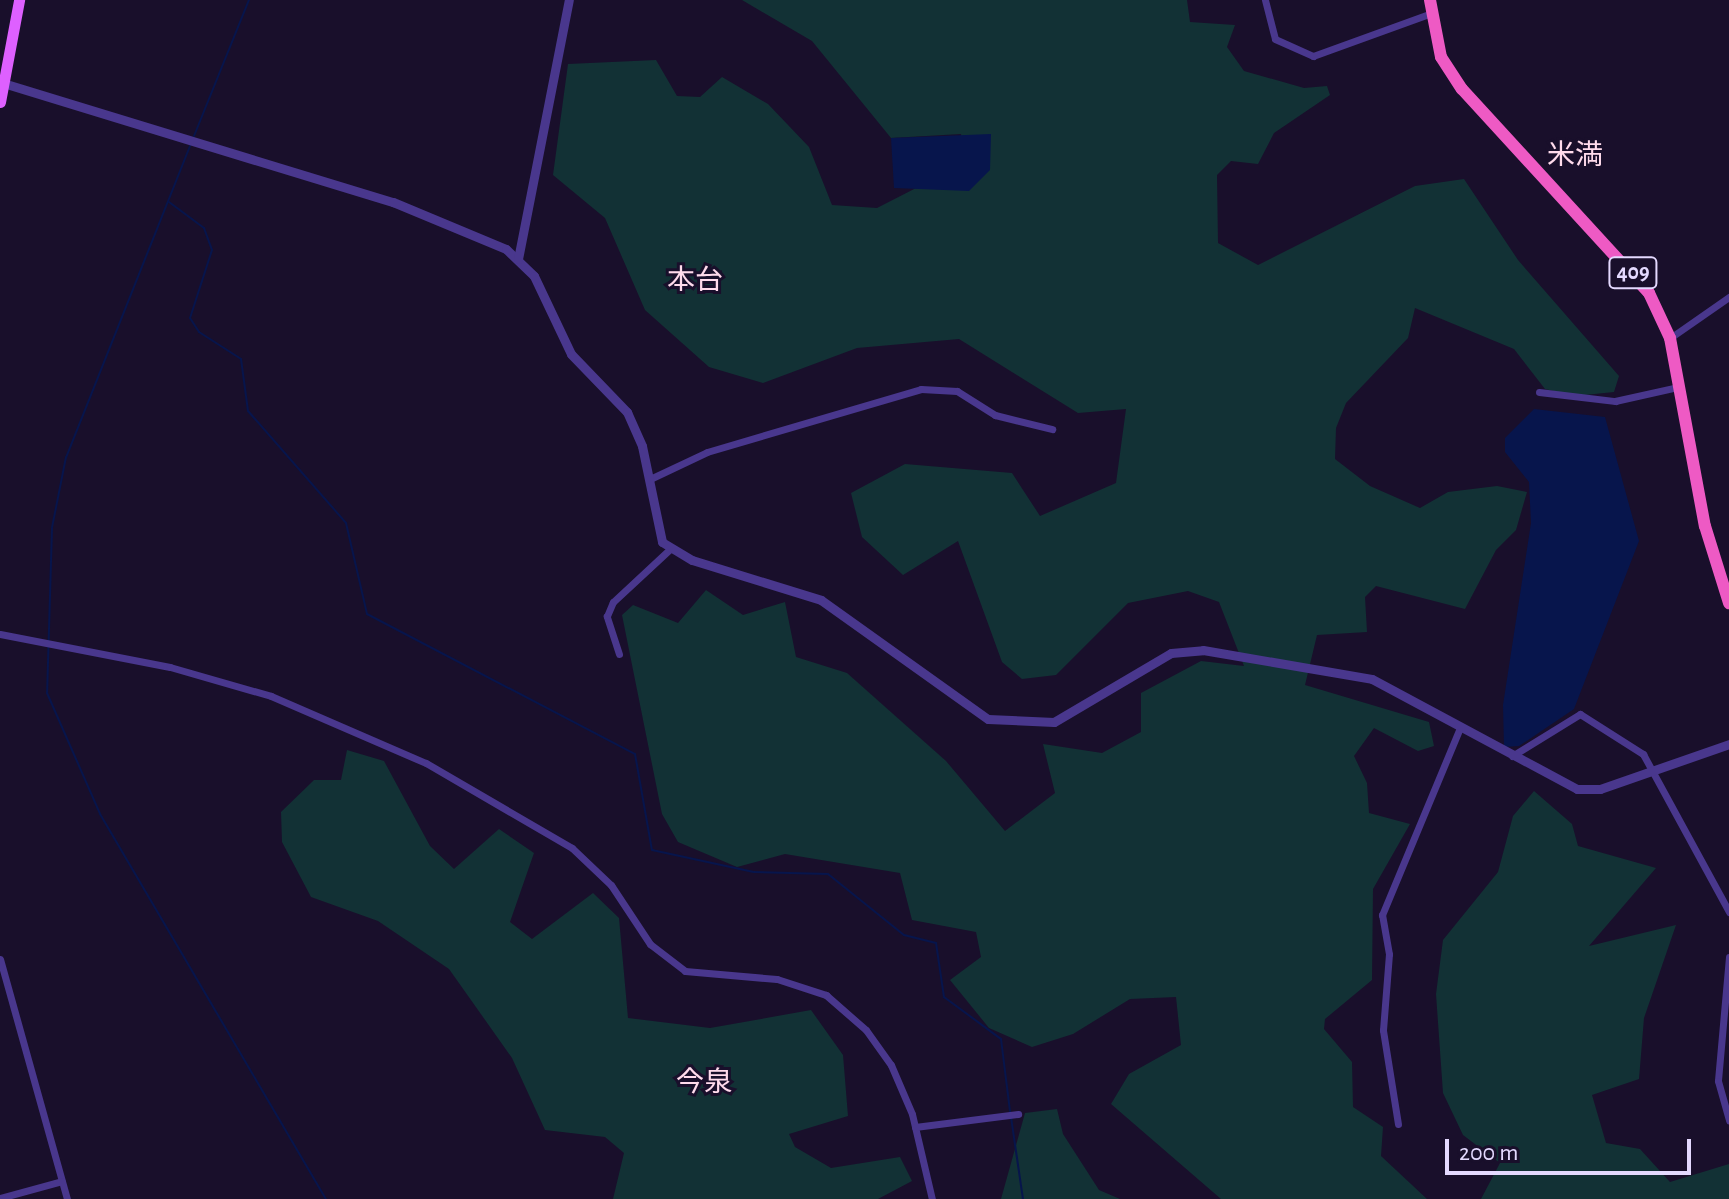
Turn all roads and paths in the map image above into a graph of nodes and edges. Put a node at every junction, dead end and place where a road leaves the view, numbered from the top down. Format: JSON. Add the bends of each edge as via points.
{"nodes":[{"id":1,"x":19,"y":0,"type":"edge"},
{"id":2,"x":569,"y":0,"type":"edge"},
{"id":3,"x":1265,"y":0,"type":"edge"},
{"id":4,"x":1431,"y":6,"type":"edge"},
{"id":5,"x":3,"y":57,"type":"edge"},
{"id":6,"x":3,"y":83,"type":"junction"},
{"id":7,"x":0,"y":102,"type":"edge"},
{"id":8,"x":518,"y":259,"type":"junction"},
{"id":9,"x":1729,"y":297,"type":"edge"},
{"id":10,"x":1670,"y":338,"type":"junction"},
{"id":11,"x":1678,"y":387,"type":"junction"},
{"id":12,"x":1539,"y":392,"type":"dead end"},
{"id":13,"x":1052,"y":429,"type":"dead end"},
{"id":14,"x":650,"y":479,"type":"junction"},
{"id":15,"x":670,"y":549,"type":"junction"},
{"id":16,"x":1729,"y":603,"type":"edge"},
{"id":17,"x":0,"y":634,"type":"edge"},
{"id":18,"x":619,"y":654,"type":"dead end"},
{"id":19,"x":1460,"y":728,"type":"junction"},
{"id":20,"x":1729,"y":744,"type":"edge"},
{"id":21,"x":1512,"y":756,"type":"junction"},
{"id":22,"x":1653,"y":766,"type":"junction"},
{"id":23,"x":1729,"y":912,"type":"edge"},
{"id":24,"x":1729,"y":957,"type":"edge"},
{"id":25,"x":0,"y":959,"type":"edge"},
{"id":26,"x":1018,"y":1114,"type":"dead end"},
{"id":27,"x":1729,"y":1120,"type":"edge"},
{"id":28,"x":1398,"y":1124,"type":"dead end"},
{"id":29,"x":915,"y":1127,"type":"junction"},
{"id":30,"x":62,"y":1181,"type":"junction"},
{"id":31,"x":0,"y":1198,"type":"edge"},
{"id":32,"x":67,"y":1199,"type":"edge"},
{"id":33,"x":932,"y":1199,"type":"edge"}],
"edges":[{"from":1,"to":5,"type":"main road"},
{"from":2,"to":8,"type":"street"},
{"from":3,"to":4,"type":"street","via":[[1275,39],[1313,56]]},
{"from":4,"to":10,"type":"highway","number":"409","via":[[1441,57],[1462,89],[1614,249],[1649,293]]},
{"from":5,"to":6,"type":"main road"},
{"from":6,"to":7,"type":"main road"},
{"from":6,"to":8,"type":"street","via":[[413,209]]},
{"from":8,"to":14,"type":"street","via":[[542,290],[571,354],[627,412]]},
{"from":9,"to":10,"type":"street"},
{"from":10,"to":11,"type":"highway","number":"409"},
{"from":11,"to":12,"type":"street","via":[[1615,401]]},
{"from":11,"to":16,"type":"highway","number":"409","via":[[1705,526]]},
{"from":13,"to":14,"type":"street","via":[[995,415],[957,391],[921,389],[707,452]]},
{"from":14,"to":15,"type":"street","via":[[656,531]]},
{"from":15,"to":18,"type":"street","via":[[613,602],[607,616]]},
{"from":15,"to":19,"type":"street","via":[[821,600],[988,719],[1054,722],[1171,653],[1203,650],[1347,670]]},
{"from":17,"to":29,"type":"street","via":[[170,667],[271,696],[453,777],[572,848],[611,885],[650,944],[678,967],[706,978],[777,979],[845,1010],[891,1065]]},
{"from":19,"to":21,"type":"street"},
{"from":19,"to":28,"type":"street","via":[[1382,915],[1389,954],[1383,1030]]},
{"from":20,"to":22,"type":"street"},
{"from":21,"to":22,"type":"street","via":[[1577,789],[1600,789]]},
{"from":21,"to":22,"type":"street","via":[[1580,714]]},
{"from":22,"to":23,"type":"street"},
{"from":24,"to":27,"type":"street","via":[[1718,1081]]},
{"from":25,"to":30,"type":"street"},
{"from":26,"to":29,"type":"street"},
{"from":29,"to":33,"type":"street"},
{"from":30,"to":31,"type":"street"},
{"from":30,"to":32,"type":"street"}]}
